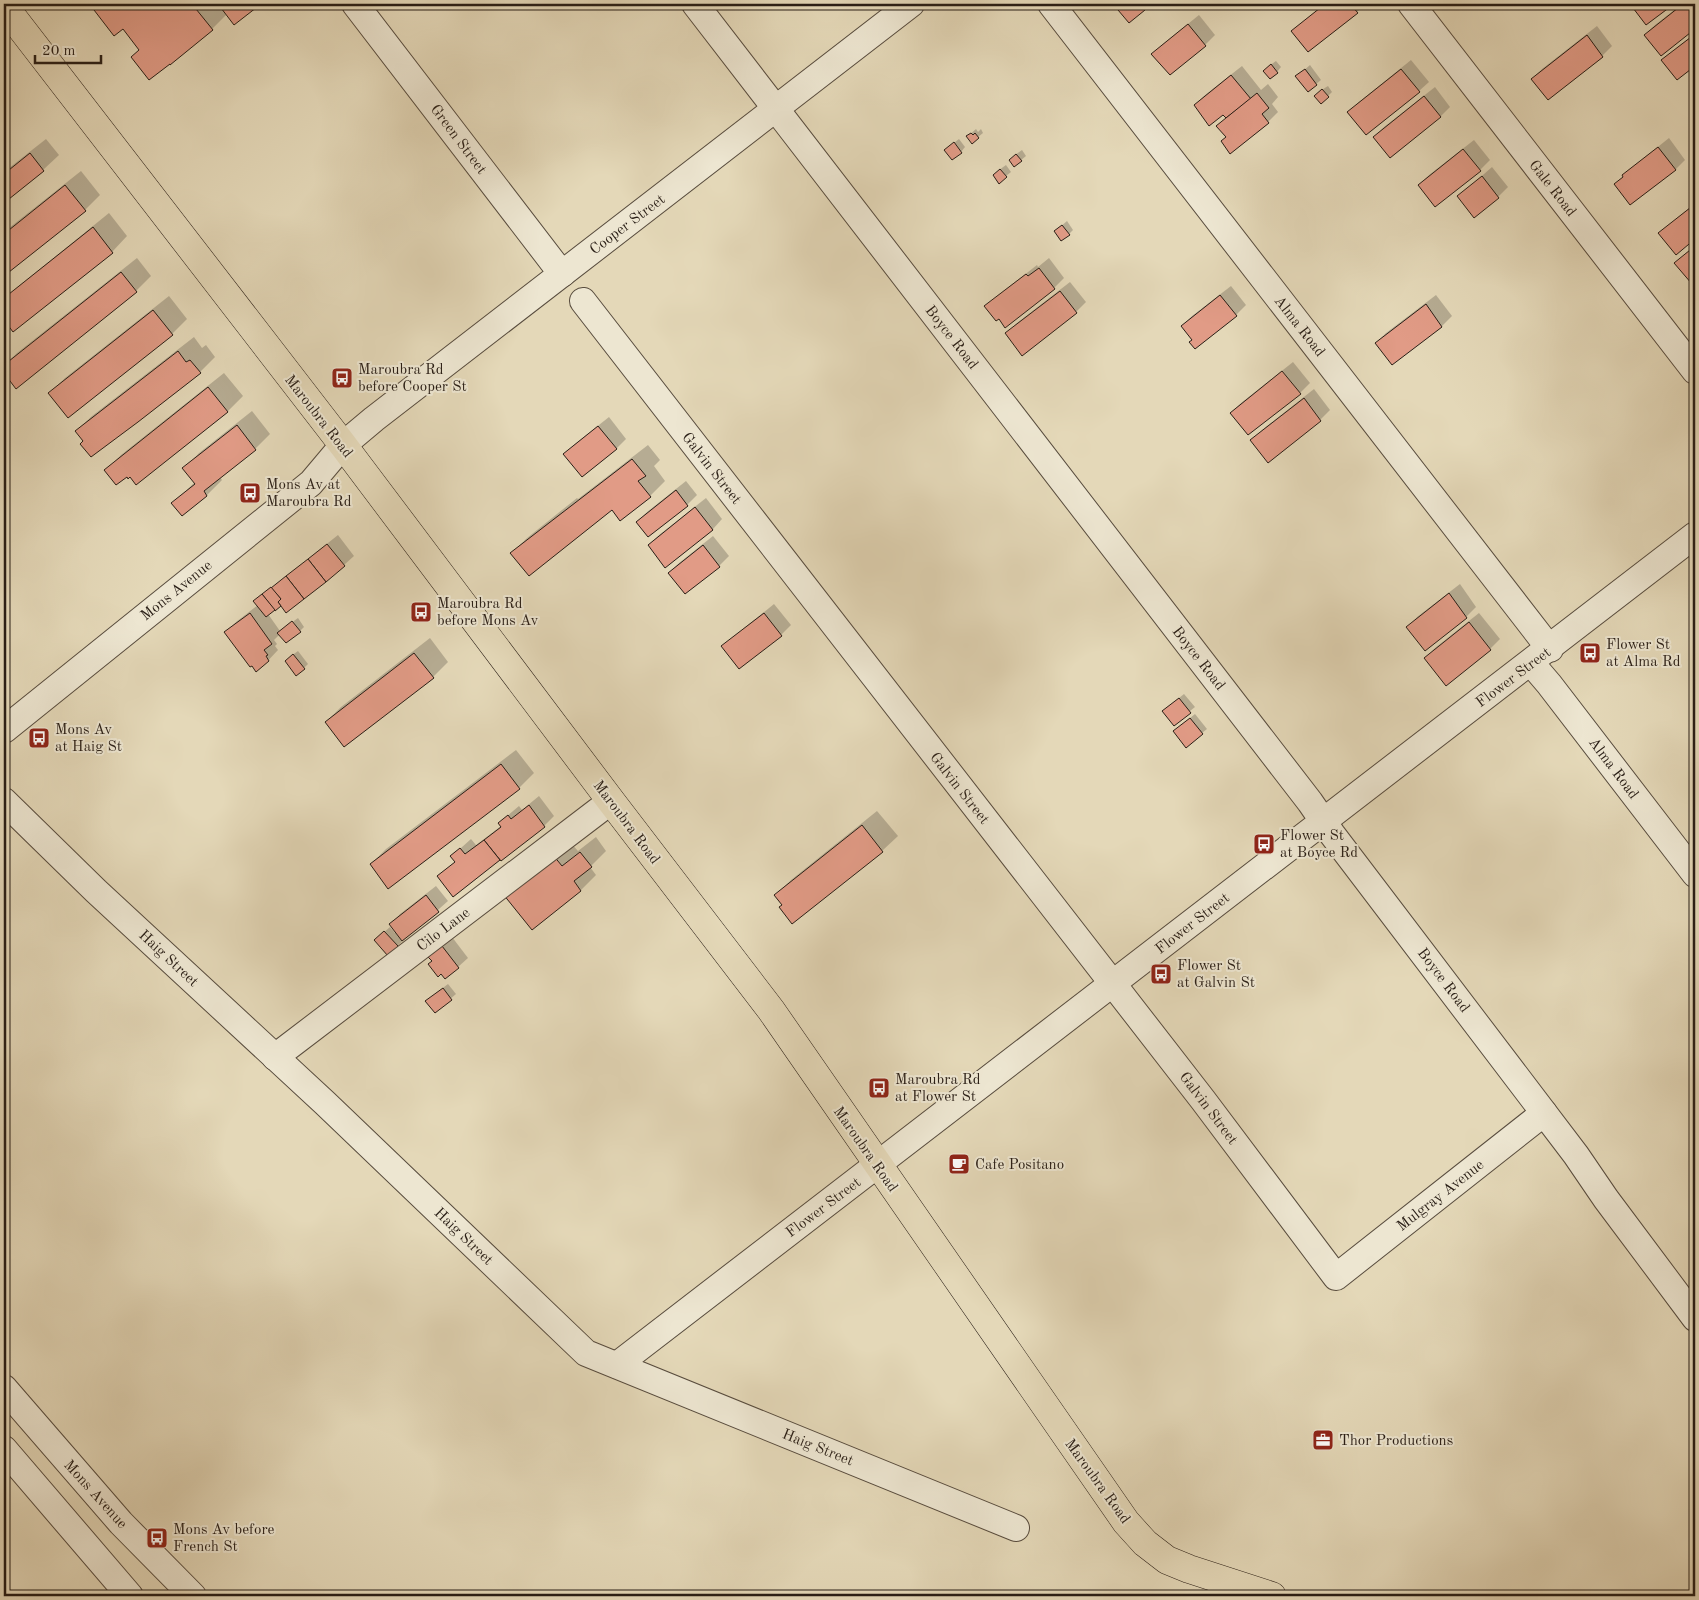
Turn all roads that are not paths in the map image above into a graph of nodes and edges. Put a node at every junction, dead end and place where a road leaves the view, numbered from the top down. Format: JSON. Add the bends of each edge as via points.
{"nodes":[{"id":1,"x":355,"y":4,"type":"edge"},
{"id":2,"x":695,"y":4,"type":"edge"},
{"id":3,"x":911,"y":4,"type":"edge"},
{"id":4,"x":1051,"y":4,"type":"edge"},
{"id":5,"x":1411,"y":4,"type":"edge"},
{"id":6,"x":4,"y":6,"type":"edge"},
{"id":7,"x":775,"y":108,"type":"junction"},
{"id":8,"x":562,"y":274,"type":"junction"},
{"id":9,"x":583,"y":301,"type":"dead end"},
{"id":10,"x":1695,"y":371,"type":"edge"},
{"id":11,"x":343,"y":445,"type":"junction"},
{"id":12,"x":1695,"y":535,"type":"edge"},
{"id":13,"x":1541,"y":656,"type":"junction"},
{"id":14,"x":4,"y":730,"type":"edge"},
{"id":15,"x":4,"y":801,"type":"edge"},
{"id":16,"x":611,"y":802,"type":"junction"},
{"id":17,"x":1324,"y":821,"type":"junction"},
{"id":18,"x":1695,"y":874,"type":"edge"},
{"id":19,"x":1113,"y":984,"type":"junction"},
{"id":20,"x":276,"y":1057,"type":"junction"},
{"id":21,"x":1544,"y":1113,"type":"junction"},
{"id":22,"x":877,"y":1165,"type":"junction"},
{"id":23,"x":1336,"y":1276,"type":"joint"},
{"id":24,"x":1695,"y":1318,"type":"edge"},
{"id":25,"x":616,"y":1365,"type":"junction"},
{"id":26,"x":4,"y":1388,"type":"edge"},
{"id":27,"x":4,"y":1449,"type":"edge"},
{"id":28,"x":1016,"y":1528,"type":"dead end"},
{"id":29,"x":130,"y":1596,"type":"edge"},
{"id":30,"x":193,"y":1596,"type":"edge"},
{"id":31,"x":1272,"y":1596,"type":"edge"}],
"edges":[{"from":1,"to":8,"type":"street","name":"Green Street"},
{"from":2,"to":7,"type":"street","name":"Boyce Road"},
{"from":3,"to":7,"type":"street","name":"Cooper Street"},
{"from":4,"to":13,"type":"street","name":"Alma Road"},
{"from":5,"to":10,"type":"street","name":"Gale Road"},
{"from":6,"to":11,"type":"main road","name":"Maroubra Road"},
{"from":7,"to":8,"type":"street","name":"Cooper Street"},
{"from":7,"to":17,"type":"street","name":"Boyce Road"},
{"from":8,"to":11,"type":"street","name":"Cooper Street"},
{"from":9,"to":19,"type":"street","name":"Galvin Street"},
{"from":11,"to":14,"type":"street","name":"Mons Avenue","via":[[311,483]]},
{"from":11,"to":16,"type":"main road","name":"Maroubra Road"},
{"from":12,"to":13,"type":"street","name":"Flower Street"},
{"from":13,"to":17,"type":"street","name":"Flower Street"},
{"from":13,"to":18,"type":"street","name":"Alma Road","via":[[1550,684]]},
{"from":15,"to":20,"type":"street","name":"Haig Street","via":[[96,892]]},
{"from":16,"to":20,"type":"street","name":"Cilo Lane"},
{"from":16,"to":22,"type":"main road","name":"Maroubra Road","via":[[771,1010]]},
{"from":17,"to":19,"type":"street","name":"Flower Street"},
{"from":17,"to":21,"type":"street","name":"Boyce Road"},
{"from":19,"to":22,"type":"street","name":"Flower Street"},
{"from":19,"to":23,"type":"street","name":"Galvin Street"},
{"from":20,"to":25,"type":"street","name":"Haig Street","via":[[586,1353]]},
{"from":21,"to":23,"type":"street","name":"Mulgray Avenue"},
{"from":21,"to":24,"type":"street","name":"Boyce Road"},
{"from":22,"to":25,"type":"street","name":"Flower Street"},
{"from":22,"to":31,"type":"main road","name":"Maroubra Road","via":[[1109,1499],[1144,1543],[1167,1560]]},
{"from":25,"to":28,"type":"street","name":"Haig Street"},
{"from":26,"to":30,"type":"street","name":"Mons Avenue","via":[[116,1516]]},
{"from":27,"to":29,"type":"street"}]}
